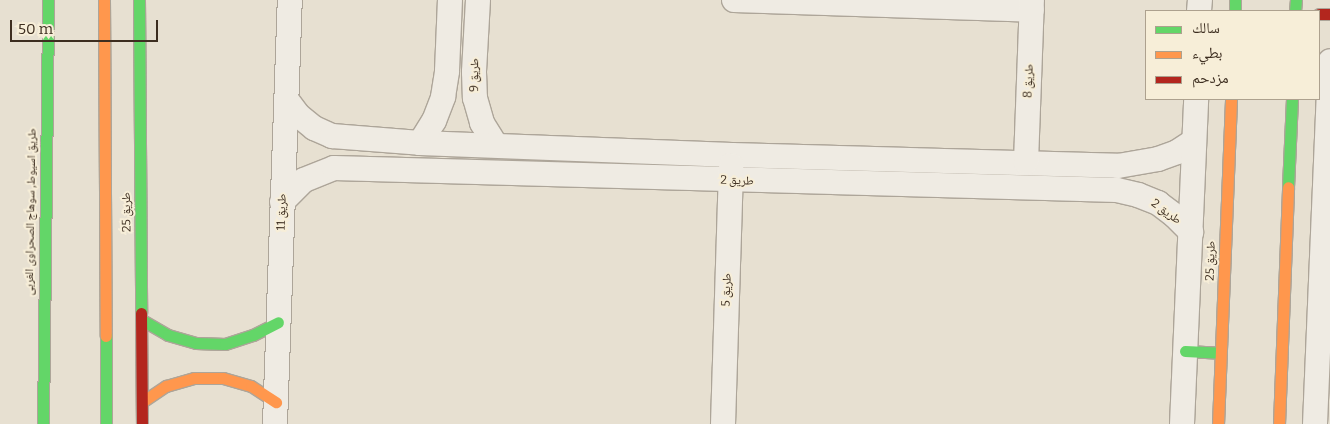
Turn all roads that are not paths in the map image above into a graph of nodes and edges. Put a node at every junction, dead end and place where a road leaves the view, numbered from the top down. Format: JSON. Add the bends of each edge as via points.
{"nodes":[{"id":1,"x":48,"y":0,"type":"edge"},
{"id":2,"x":104,"y":0,"type":"edge"},
{"id":3,"x":139,"y":0,"type":"edge"},
{"id":4,"x":290,"y":0,"type":"edge"},
{"id":5,"x":450,"y":0,"type":"edge"},
{"id":6,"x":478,"y":0,"type":"edge"},
{"id":7,"x":734,"y":0,"type":"edge"},
{"id":8,"x":1032,"y":5,"type":"edge"},
{"id":9,"x":1330,"y":61,"type":"edge"},
{"id":10,"x":286,"y":99,"type":"junction"},
{"id":11,"x":1196,"y":100,"type":"edge"},
{"id":12,"x":1231,"y":100,"type":"edge"},
{"id":13,"x":1292,"y":100,"type":"edge"},
{"id":14,"x":1194,"y":141,"type":"junction"},
{"id":15,"x":420,"y":143,"type":"junction"},
{"id":16,"x":496,"y":145,"type":"junction"},
{"id":17,"x":732,"y":155,"type":"junction"},
{"id":18,"x":1026,"y":162,"type":"junction"},
{"id":19,"x":731,"y":181,"type":"junction"},
{"id":20,"x":282,"y":202,"type":"junction"},
{"id":21,"x":1191,"y":232,"type":"junction"},
{"id":22,"x":142,"y":320,"type":"junction"},
{"id":23,"x":278,"y":322,"type":"junction"},
{"id":24,"x":1185,"y":351,"type":"junction"},
{"id":25,"x":1220,"y":353,"type":"junction"},
{"id":26,"x":142,"y":402,"type":"junction"},
{"id":27,"x":275,"y":413,"type":"edge"},
{"id":28,"x":43,"y":424,"type":"edge"},
{"id":29,"x":106,"y":424,"type":"edge"},
{"id":30,"x":142,"y":424,"type":"edge"},
{"id":31,"x":723,"y":424,"type":"edge"},
{"id":32,"x":1182,"y":424,"type":"edge"},
{"id":33,"x":1218,"y":424,"type":"edge"},
{"id":34,"x":1279,"y":424,"type":"edge"},
{"id":35,"x":1315,"y":424,"type":"edge"}],
"edges":[{"from":1,"to":28,"type":"street","name":"طريق اسيوط, سوهاج الصحراوى الغربى"},
{"from":2,"to":29,"type":"street"},
{"from":3,"to":22,"type":"street","name":"طريق 25"},
{"from":4,"to":10,"type":"street","name":"طريق 11"},
{"from":5,"to":15,"type":"street","via":[[444,97]]},
{"from":6,"to":16,"type":"street","name":"طريق 9","via":[[475,98],[482,123]]},
{"from":7,"to":8,"type":"street"},
{"from":8,"to":18,"type":"street","name":"طريق 8"},
{"from":9,"to":35,"type":"street"},
{"from":10,"to":15,"type":"street","name":"طريق 2","via":[[298,116],[332,136]]},
{"from":10,"to":20,"type":"street","name":"طريق 11"},
{"from":11,"to":14,"type":"street"},
{"from":12,"to":25,"type":"street","name":"طريق 25"},
{"from":13,"to":34,"type":"street"},
{"from":14,"to":18,"type":"street","name":"طريق 2","via":[[1177,152],[1138,164]]},
{"from":14,"to":21,"type":"street"},
{"from":15,"to":16,"type":"street","name":"طريق 2"},
{"from":16,"to":17,"type":"street","name":"طريق 2"},
{"from":17,"to":18,"type":"street","name":"طريق 2"},
{"from":17,"to":19,"type":"street","name":"طريق 5"},
{"from":19,"to":20,"type":"street","name":"طريق 2","via":[[334,168],[304,180]]},
{"from":19,"to":21,"type":"street","name":"طريق 2","via":[[1117,190],[1138,194],[1158,203]]},
{"from":19,"to":31,"type":"street","name":"طريق 5"},
{"from":20,"to":23,"type":"street","name":"طريق 11"},
{"from":21,"to":24,"type":"street"},
{"from":22,"to":23,"type":"street","via":[[168,334],[196,343],[225,344]]},
{"from":22,"to":26,"type":"street","name":"طريق 25"},
{"from":23,"to":27,"type":"street","name":"طريق 11"},
{"from":24,"to":25,"type":"street"},
{"from":24,"to":32,"type":"street"},
{"from":25,"to":33,"type":"street","name":"طريق 25"},
{"from":26,"to":27,"type":"street","via":[[166,386],[194,378],[223,378],[251,386]]},
{"from":26,"to":30,"type":"street","name":"طريق 25"}]}
